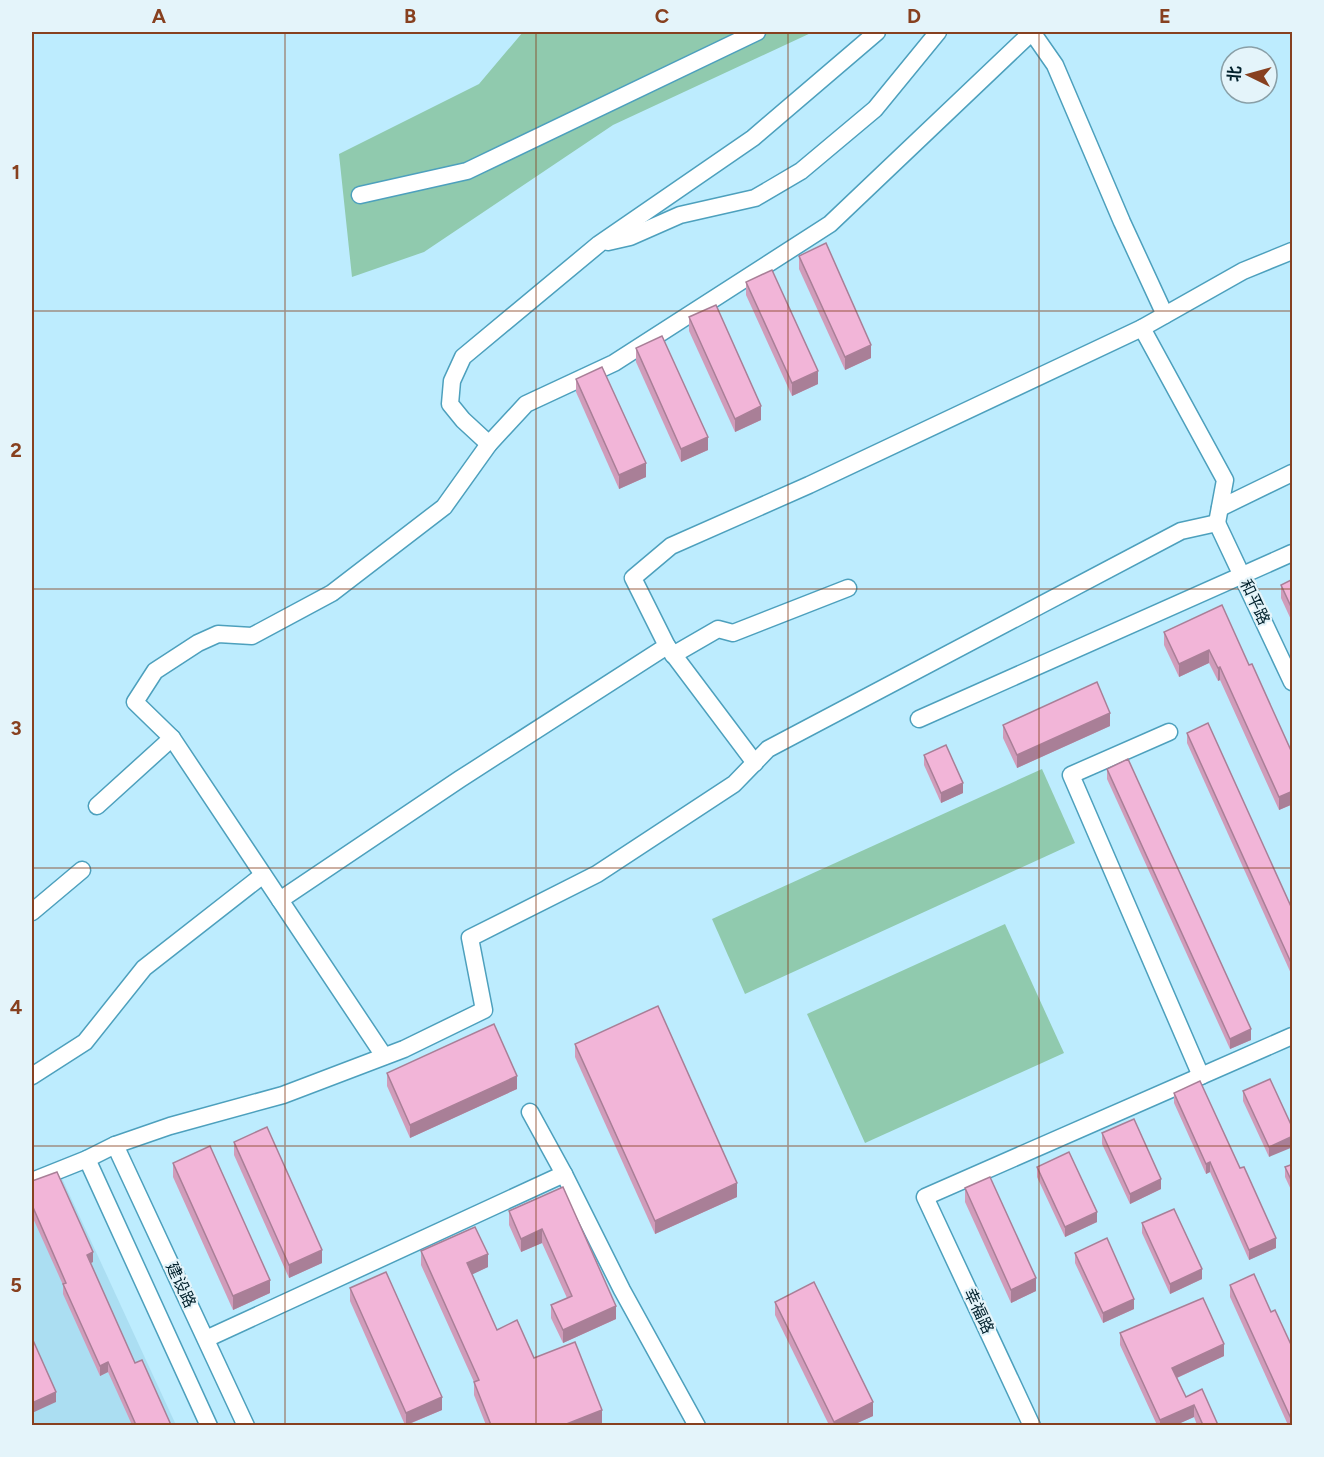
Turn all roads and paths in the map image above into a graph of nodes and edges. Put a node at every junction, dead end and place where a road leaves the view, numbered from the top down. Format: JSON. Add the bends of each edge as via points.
{"nodes":[{"id":1,"x":757,"y":32,"type":"edge"},
{"id":2,"x":877,"y":32,"type":"edge"},
{"id":3,"x":938,"y":32,"type":"edge"},
{"id":4,"x":360,"y":195,"type":"dead end"},
{"id":5,"x":599,"y":244,"type":"junction"},
{"id":6,"x":1293,"y":251,"type":"edge"},
{"id":7,"x":1165,"y":315,"type":"junction"},
{"id":8,"x":1142,"y":328,"type":"junction"},
{"id":9,"x":489,"y":444,"type":"junction"},
{"id":10,"x":1293,"y":473,"type":"edge"},
{"id":11,"x":1219,"y":515,"type":"junction"},
{"id":12,"x":1293,"y":553,"type":"edge"},
{"id":13,"x":1242,"y":576,"type":"junction"},
{"id":14,"x":848,"y":588,"type":"dead end"},
{"id":15,"x":670,"y":650,"type":"junction"},
{"id":16,"x":1293,"y":682,"type":"edge"},
{"id":17,"x":919,"y":719,"type":"dead end"},
{"id":18,"x":1169,"y":732,"type":"dead end"},
{"id":19,"x":172,"y":738,"type":"junction"},
{"id":20,"x":755,"y":763,"type":"junction"},
{"id":21,"x":98,"y":806,"type":"dead end"},
{"id":22,"x":82,"y":870,"type":"dead end"},
{"id":23,"x":263,"y":875,"type":"junction"},
{"id":24,"x":280,"y":900,"type":"junction"},
{"id":25,"x":32,"y":912,"type":"edge"},
{"id":26,"x":1293,"y":1036,"type":"edge"},
{"id":27,"x":384,"y":1056,"type":"junction"},
{"id":28,"x":32,"y":1076,"type":"edge"},
{"id":29,"x":1201,"y":1076,"type":"junction"},
{"id":30,"x":530,"y":1112,"type":"dead end"},
{"id":31,"x":115,"y":1145,"type":"junction"},
{"id":32,"x":87,"y":1160,"type":"junction"},
{"id":33,"x":564,"y":1174,"type":"junction"},
{"id":34,"x":32,"y":1181,"type":"edge"},
{"id":35,"x":206,"y":1339,"type":"junction"},
{"id":36,"x":209,"y":1425,"type":"edge"},
{"id":37,"x":246,"y":1425,"type":"edge"},
{"id":38,"x":697,"y":1425,"type":"edge"},
{"id":39,"x":1032,"y":1425,"type":"edge"}],
"edges":[{"from":1,"to":4,"type":"street","via":[[467,171]]},
{"from":2,"to":5,"type":"street","via":[[753,138]]},
{"from":3,"to":5,"type":"street","via":[[875,110],[801,171],[754,198],[680,214],[630,237]]},
{"from":5,"to":9,"type":"street","via":[[463,357],[452,381],[450,404]]},
{"from":6,"to":7,"type":"street","via":[[1243,271]]},
{"from":7,"to":8,"type":"street"},
{"from":7,"to":9,"type":"street","via":[[1055,65],[1032,32],[830,224],[614,363],[526,404]]},
{"from":8,"to":11,"type":"street","via":[[1225,480]]},
{"from":8,"to":15,"type":"street","via":[[671,546],[633,578]]},
{"from":9,"to":19,"type":"street","via":[[444,507],[332,593],[252,636],[218,634],[155,671],[135,702]]},
{"from":10,"to":11,"type":"street"},
{"from":11,"to":13,"type":"street","name":"和平路"},
{"from":11,"to":20,"type":"street","via":[[1181,531],[768,750]]},
{"from":12,"to":13,"type":"street"},
{"from":13,"to":16,"type":"street","name":"和平路"},
{"from":13,"to":17,"type":"street"},
{"from":14,"to":15,"type":"street","via":[[733,633],[718,629]]},
{"from":15,"to":20,"type":"street"},
{"from":15,"to":24,"type":"street","via":[[460,779]]},
{"from":18,"to":29,"type":"street","via":[[1071,775]]},
{"from":19,"to":21,"type":"street"},
{"from":19,"to":23,"type":"street"},
{"from":20,"to":27,"type":"street","via":[[734,784],[597,874],[470,938],[484,1010]]},
{"from":22,"to":25,"type":"street"},
{"from":23,"to":24,"type":"street"},
{"from":23,"to":28,"type":"street","via":[[144,968],[85,1042]]},
{"from":24,"to":27,"type":"street"},
{"from":26,"to":29,"type":"street"},
{"from":27,"to":31,"type":"street","via":[[283,1095]]},
{"from":29,"to":39,"type":"street","name":"幸福路","via":[[925,1197]]},
{"from":30,"to":33,"type":"street"},
{"from":31,"to":32,"type":"street"},
{"from":31,"to":35,"type":"street","name":"建设路"},
{"from":32,"to":34,"type":"street"},
{"from":32,"to":36,"type":"street","name":"建设路"},
{"from":33,"to":35,"type":"street"},
{"from":33,"to":38,"type":"street","via":[[622,1290]]},
{"from":35,"to":37,"type":"street","name":"建设路"}]}
